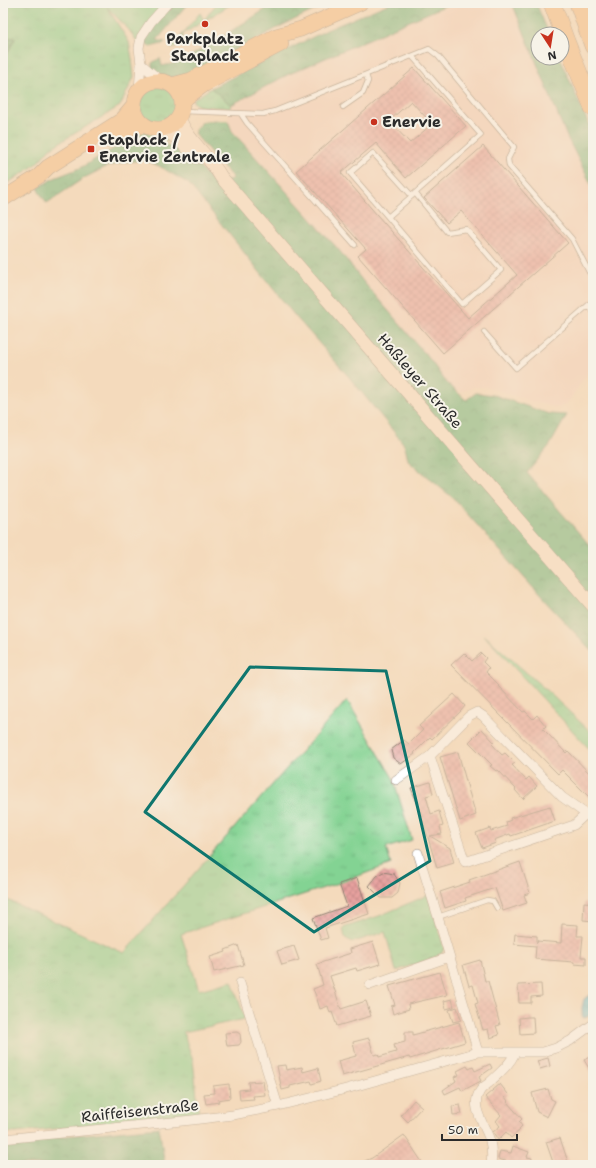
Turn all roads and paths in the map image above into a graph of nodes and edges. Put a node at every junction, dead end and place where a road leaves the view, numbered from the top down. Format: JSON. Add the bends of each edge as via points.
{"nodes":[{"id":1,"x":168,"y":3,"type":"edge"},
{"id":2,"x":360,"y":3,"type":"edge"},
{"id":3,"x":552,"y":3,"type":"edge"},
{"id":4,"x":579,"y":6,"type":"edge"},
{"id":5,"x":301,"y":29,"type":"junction"},
{"id":6,"x":593,"y":31,"type":"edge"},
{"id":7,"x":593,"y":46,"type":"edge"},
{"id":8,"x":412,"y":56,"type":"junction"},
{"id":9,"x":141,"y":64,"type":"junction"},
{"id":10,"x":366,"y":75,"type":"junction"},
{"id":11,"x":166,"y":83,"type":"junction"},
{"id":12,"x":139,"y":89,"type":"junction"},
{"id":13,"x":133,"y":107,"type":"junction"},
{"id":14,"x":343,"y":108,"type":"dead end"},
{"id":15,"x":593,"y":108,"type":"edge"},
{"id":16,"x":181,"y":110,"type":"junction"},
{"id":17,"x":241,"y":114,"type":"junction"},
{"id":18,"x":144,"y":125,"type":"junction"},
{"id":19,"x":161,"y":129,"type":"junction"},
{"id":20,"x":39,"y":176,"type":"junction"},
{"id":21,"x":221,"y":178,"type":"junction"},
{"id":22,"x":413,"y":195,"type":"junction"},
{"id":23,"x":3,"y":199,"type":"edge"},
{"id":24,"x":388,"y":218,"type":"junction"},
{"id":25,"x":355,"y":245,"type":"dead end"},
{"id":26,"x":593,"y":276,"type":"edge"},
{"id":27,"x":593,"y":301,"type":"edge"},
{"id":28,"x":588,"y":306,"type":"junction"},
{"id":29,"x":593,"y":311,"type":"edge"},
{"id":30,"x":484,"y":332,"type":"dead end"},
{"id":31,"x":593,"y":606,"type":"edge"},
{"id":32,"x":430,"y":756,"type":"junction"},
{"id":33,"x":396,"y":780,"type":"dead end"},
{"id":34,"x":589,"y":816,"type":"edge"},
{"id":35,"x":418,"y":853,"type":"dead end"},
{"id":36,"x":497,"y":908,"type":"dead end"},
{"id":37,"x":438,"y":917,"type":"junction"},
{"id":38,"x":449,"y":957,"type":"junction"},
{"id":39,"x":240,"y":982,"type":"dead end"},
{"id":40,"x":370,"y":985,"type":"dead end"},
{"id":41,"x":593,"y":1024,"type":"edge"},
{"id":42,"x":478,"y":1052,"type":"junction"},
{"id":43,"x":515,"y":1053,"type":"junction"},
{"id":44,"x":278,"y":1106,"type":"junction"},
{"id":45,"x":3,"y":1139,"type":"edge"},
{"id":46,"x":491,"y":1165,"type":"edge"}],
"edges":[{"from":1,"to":9,"type":"street","via":[[140,37]]},
{"from":2,"to":5,"type":"main road"},
{"from":3,"to":15,"type":"highway"},
{"from":4,"to":6,"type":"highway"},
{"from":4,"to":7,"type":"highway"},
{"from":5,"to":11,"type":"main road","via":[[276,36],[191,80]]},
{"from":5,"to":16,"type":"main road","via":[[280,45],[205,84],[186,97]]},
{"from":8,"to":10,"type":"lane"},
{"from":8,"to":22,"type":"lane","via":[[481,135]]},
{"from":8,"to":26,"type":"lane","via":[[429,49],[438,56],[514,147],[508,159],[509,166],[572,239]]},
{"from":9,"to":11,"type":"street"},
{"from":9,"to":12,"type":"street"},
{"from":10,"to":14,"type":"lane","via":[[368,81],[363,93]]},
{"from":10,"to":17,"type":"lane","via":[[275,111]]},
{"from":11,"to":12,"type":"main road","via":[[148,82]]},
{"from":11,"to":16,"type":"main road","via":[[181,96]]},
{"from":12,"to":13,"type":"main road","via":[[134,97]]},
{"from":13,"to":18,"type":"main road"},
{"from":13,"to":20,"type":"main road","via":[[122,120],[48,167]]},
{"from":16,"to":17,"type":"lane"},
{"from":16,"to":19,"type":"main road","via":[[172,125]]},
{"from":16,"to":21,"type":"main road","name":"Haßleyer Straße","via":[[187,133],[216,168]]},
{"from":17,"to":25,"type":"lane"},
{"from":18,"to":19,"type":"main road","via":[[152,129]]},
{"from":18,"to":20,"type":"main road","via":[[127,130],[52,172]]},
{"from":19,"to":21,"type":"main road","name":"Haßleyer Straße","via":[[180,139]]},
{"from":20,"to":23,"type":"main road"},
{"from":21,"to":31,"type":"main road","name":"Haßleyer Straße"},
{"from":22,"to":24,"type":"lane"},
{"from":22,"to":24,"type":"lane","via":[[373,153],[350,173]]},
{"from":22,"to":24,"type":"lane","via":[[447,232],[466,229],[501,270],[462,304]]},
{"from":27,"to":28,"type":"lane"},
{"from":28,"to":29,"type":"lane"},
{"from":28,"to":30,"type":"lane","via":[[516,368]]},
{"from":32,"to":33,"type":"street"},
{"from":32,"to":34,"type":"street","via":[[477,712],[562,797]]},
{"from":32,"to":34,"type":"street","via":[[465,862],[574,824]]},
{"from":35,"to":37,"type":"street"},
{"from":36,"to":37,"type":"lane","via":[[493,900],[486,900]]},
{"from":37,"to":38,"type":"street"},
{"from":38,"to":40,"type":"street"},
{"from":38,"to":42,"type":"street"},
{"from":39,"to":44,"type":"street"},
{"from":41,"to":43,"type":"street","name":"Raiffeisenstraße","via":[[556,1048],[543,1052]]},
{"from":42,"to":43,"type":"street","name":"Raiffeisenstraße"},
{"from":42,"to":44,"type":"street","name":"Raiffeisenstraße","via":[[346,1090]]},
{"from":43,"to":46,"type":"street","via":[[510,1063],[480,1091],[476,1099],[482,1124],[490,1140]]},
{"from":44,"to":45,"type":"street","name":"Raiffeisenstraße","via":[[192,1120]]}]}
